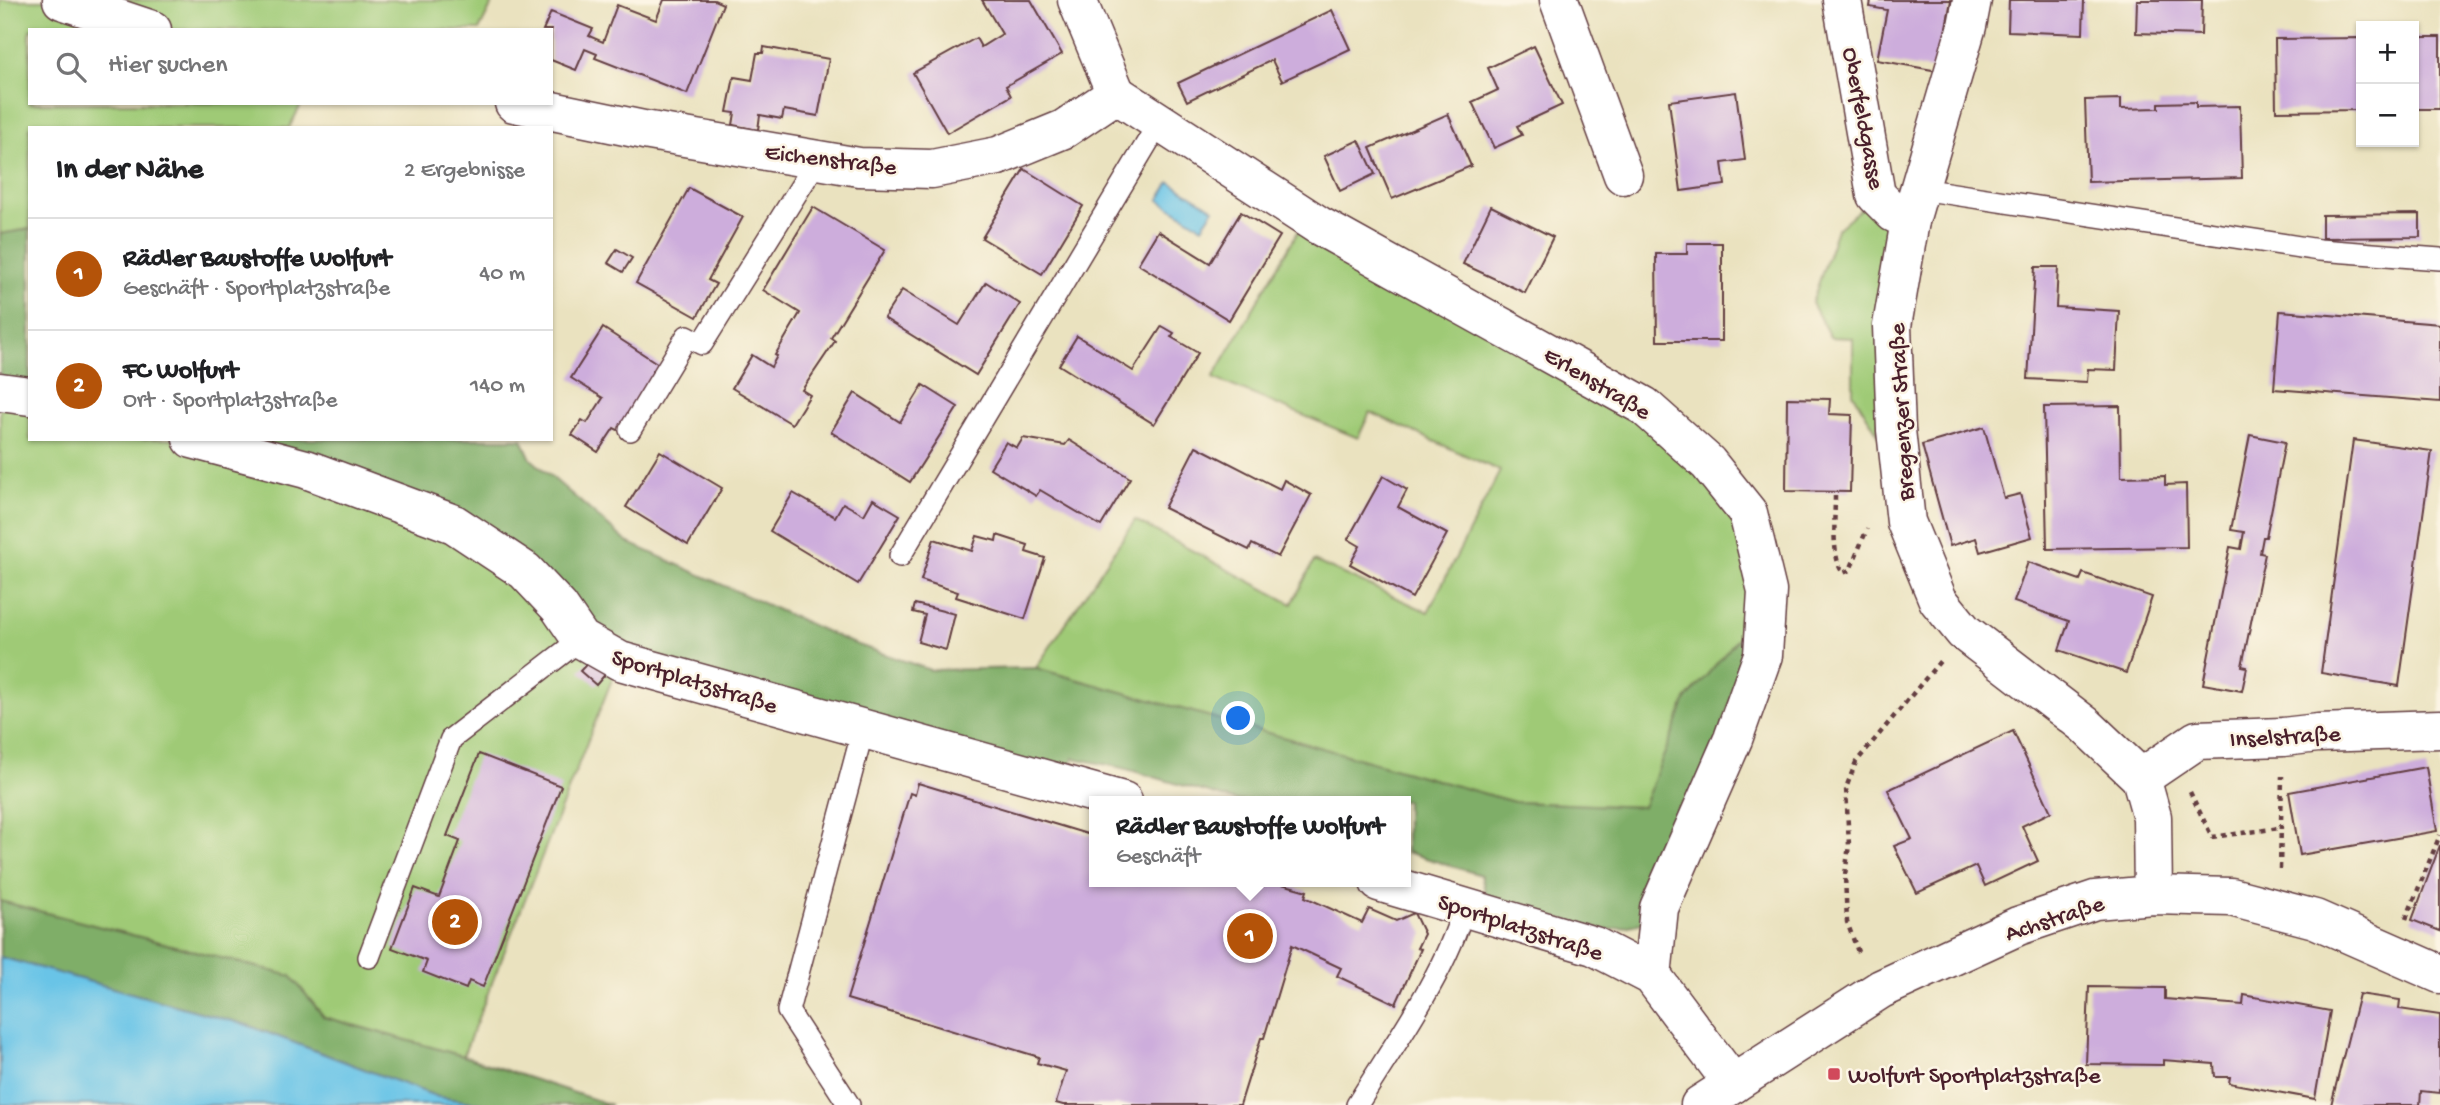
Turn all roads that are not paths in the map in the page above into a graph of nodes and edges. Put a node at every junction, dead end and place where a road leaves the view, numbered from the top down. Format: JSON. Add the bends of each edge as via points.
{"nodes":[{"id":1,"x":62,"y":0,"type":"edge"},
{"id":2,"x":1077,"y":0,"type":"edge"},
{"id":3,"x":1559,"y":0,"type":"edge"},
{"id":4,"x":1842,"y":0,"type":"edge"},
{"id":5,"x":1972,"y":0,"type":"edge"},
{"id":6,"x":146,"y":28,"type":"edge"},
{"id":7,"x":1116,"y":94,"type":"junction"},
{"id":8,"x":524,"y":105,"type":"edge"},
{"id":9,"x":1159,"y":123,"type":"junction"},
{"id":10,"x":818,"y":159,"type":"junction"},
{"id":11,"x":1623,"y":175,"type":"dead end"},
{"id":12,"x":1916,"y":205,"type":"junction"},
{"id":13,"x":2440,"y":259,"type":"edge"},
{"id":14,"x":0,"y":392,"type":"edge"},
{"id":15,"x":28,"y":396,"type":"edge"},
{"id":16,"x":630,"y":430,"type":"dead end"},
{"id":17,"x":200,"y":441,"type":"edge"},
{"id":18,"x":900,"y":556,"type":"dead end"},
{"id":19,"x":581,"y":639,"type":"junction"},
{"id":20,"x":2440,"y":729,"type":"edge"},
{"id":21,"x":863,"y":730,"type":"junction"},
{"id":22,"x":2141,"y":778,"type":"junction"},
{"id":23,"x":1105,"y":796,"type":"edge"},
{"id":24,"x":1396,"y":887,"type":"edge"},
{"id":25,"x":2153,"y":895,"type":"junction"},
{"id":26,"x":1464,"y":907,"type":"junction"},
{"id":27,"x":369,"y":957,"type":"dead end"},
{"id":28,"x":2440,"y":974,"type":"edge"},
{"id":29,"x":1652,"y":976,"type":"junction"},
{"id":30,"x":1737,"y":1094,"type":"edge"},
{"id":31,"x":849,"y":1105,"type":"edge"},
{"id":32,"x":1357,"y":1105,"type":"edge"},
{"id":33,"x":1700,"y":1105,"type":"edge"}],
"edges":[{"from":1,"to":6,"type":"street"},
{"from":2,"to":7,"type":"street"},
{"from":3,"to":11,"type":"street"},
{"from":4,"to":12,"type":"street","name":"Oberfeldgasse","via":[[1876,195],[1894,213]]},
{"from":5,"to":12,"type":"street","name":"Bregenzer Straße"},
{"from":7,"to":9,"type":"street","name":"Erlenstraße"},
{"from":7,"to":10,"type":"street","name":"Eichenstraße","via":[[1064,129],[998,156],[932,169],[859,167]]},
{"from":8,"to":10,"type":"street","name":"Eichenstraße"},
{"from":9,"to":18,"type":"lane"},
{"from":9,"to":29,"type":"street","name":"Erlenstraße","via":[[1318,225],[1644,406],[1708,463],[1748,513],[1767,591],[1763,655],[1733,739],[1660,908]]},
{"from":10,"to":16,"type":"lane","via":[[702,344],[687,336]]},
{"from":12,"to":13,"type":"lane"},
{"from":12,"to":22,"type":"street","name":"Bregenzer Straße","via":[[1892,326],[1900,479],[1906,522],[1921,562],[1938,600],[1964,632],[2085,725]]},
{"from":14,"to":15,"type":"street"},
{"from":17,"to":19,"type":"street","name":"Sportplatzstraße","via":[[306,469],[454,524],[525,571]]},
{"from":19,"to":21,"type":"street","name":"Sportplatzstraße","via":[[620,662]]},
{"from":19,"to":27,"type":"lane","via":[[451,739]]},
{"from":20,"to":22,"type":"street","name":"Inselstraße","via":[[2197,740]]},
{"from":21,"to":23,"type":"street","name":"Sportplatzstraße"},
{"from":21,"to":31,"type":"lane","via":[[788,1011]]},
{"from":22,"to":25,"type":"street","via":[[2152,817]]},
{"from":24,"to":26,"type":"street","name":"Sportplatzstraße"},
{"from":25,"to":28,"type":"street","name":"Achstraße","via":[[2231,897],[2315,919]]},
{"from":25,"to":30,"type":"street","name":"Achstraße","via":[[2095,900],[2018,926],[1881,989]]},
{"from":26,"to":29,"type":"street","name":"Sportplatzstraße","via":[[1594,946]]},
{"from":26,"to":32,"type":"lane","via":[[1456,937]]},
{"from":29,"to":30,"type":"street","name":"Sportplatzstraße"},
{"from":30,"to":33,"type":"street","name":"Achstraße"}]}
